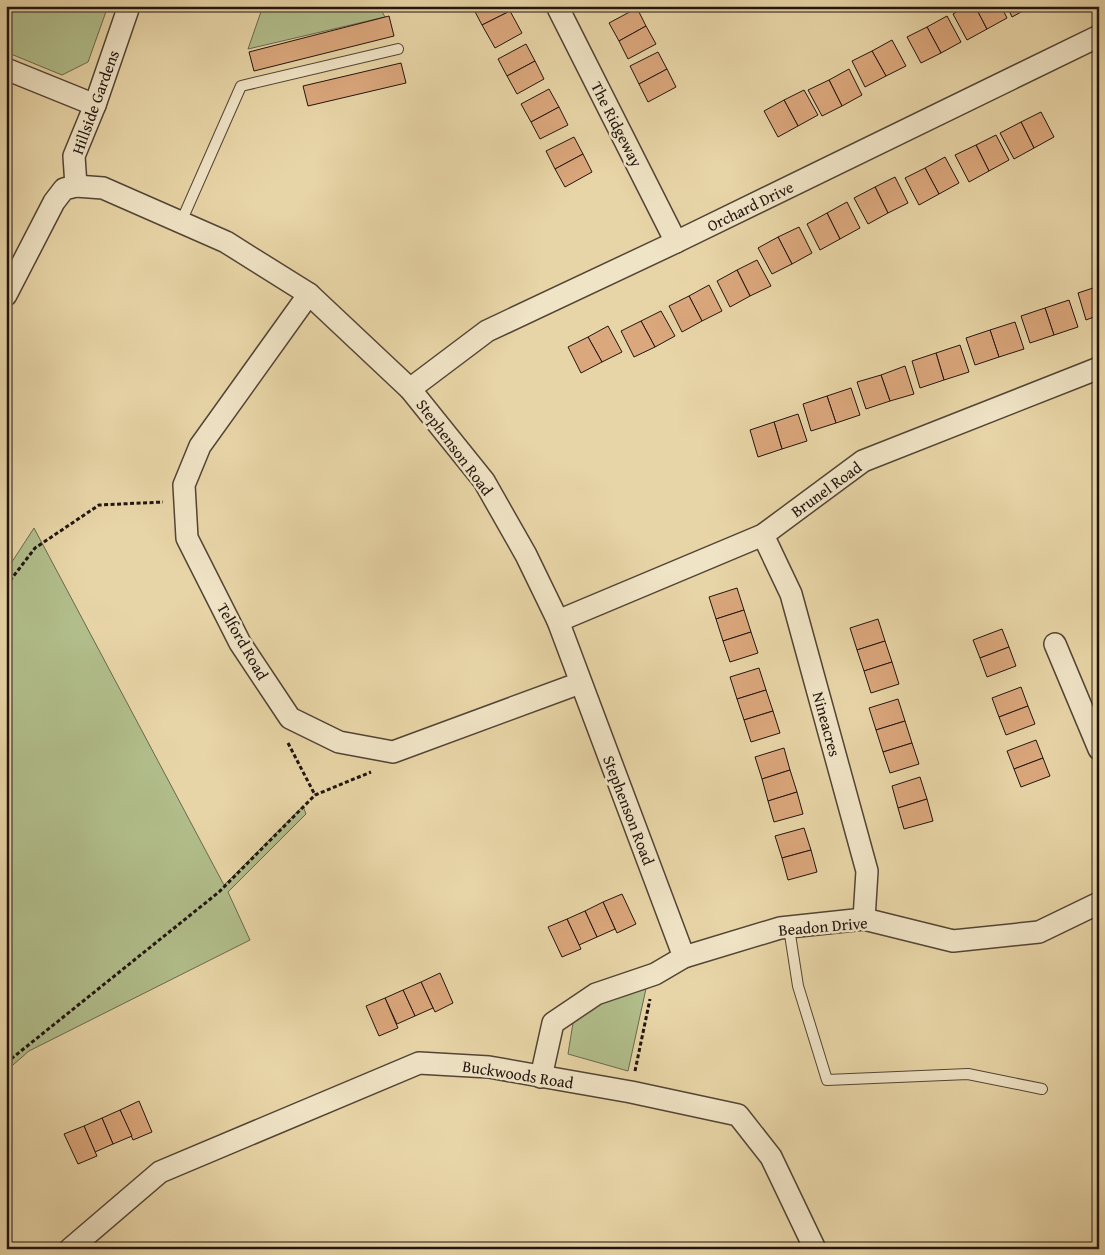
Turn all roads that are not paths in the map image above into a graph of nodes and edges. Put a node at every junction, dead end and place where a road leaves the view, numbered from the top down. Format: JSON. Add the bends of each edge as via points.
{"nodes":[{"id":1,"x":129,"y":6,"type":"edge"},
{"id":2,"x":557,"y":6,"type":"edge"},
{"id":3,"x":1099,"y":36,"type":"edge"},
{"id":4,"x":398,"y":49,"type":"dead end"},
{"id":5,"x":6,"y":69,"type":"edge"},
{"id":6,"x":95,"y":105,"type":"junction"},
{"id":7,"x":76,"y":186,"type":"junction"},
{"id":8,"x":181,"y":222,"type":"junction"},
{"id":9,"x":676,"y":242,"type":"junction"},
{"id":10,"x":309,"y":294,"type":"junction"},
{"id":11,"x":6,"y":295,"type":"edge"},
{"id":12,"x":1099,"y":368,"type":"edge"},
{"id":13,"x":410,"y":388,"type":"junction"},
{"id":14,"x":763,"y":535,"type":"junction"},
{"id":15,"x":558,"y":621,"type":"junction"},
{"id":16,"x":1055,"y":644,"type":"dead end"},
{"id":17,"x":580,"y":683,"type":"junction"},
{"id":18,"x":1099,"y":749,"type":"edge"},
{"id":19,"x":1099,"y":903,"type":"edge"},
{"id":20,"x":864,"y":920,"type":"junction"},
{"id":21,"x":789,"y":928,"type":"junction"},
{"id":22,"x":684,"y":956,"type":"junction"},
{"id":23,"x":541,"y":1077,"type":"junction"},
{"id":24,"x":1042,"y":1089,"type":"dead end"},
{"id":25,"x":70,"y":1249,"type":"edge"},
{"id":26,"x":815,"y":1249,"type":"edge"}],
"edges":[{"from":1,"to":6,"type":"street","name":"Hillside Gardens"},
{"from":2,"to":9,"type":"street","name":"The Ridgeway"},
{"from":3,"to":9,"type":"street","name":"Orchard Drive"},
{"from":4,"to":8,"type":"lane","via":[[241,86]]},
{"from":5,"to":6,"type":"street"},
{"from":6,"to":7,"type":"street","name":"Hillside Gardens","via":[[74,156]]},
{"from":7,"to":8,"type":"street","name":"Stephenson Road","via":[[104,188]]},
{"from":7,"to":11,"type":"street","via":[[64,189],[54,202]]},
{"from":8,"to":10,"type":"street","name":"Stephenson Road","via":[[226,242]]},
{"from":9,"to":13,"type":"street","name":"Orchard Drive","via":[[487,331]]},
{"from":10,"to":13,"type":"street","name":"Stephenson Road"},
{"from":10,"to":17,"type":"street","name":"Telford Road","via":[[200,446],[184,485],[188,538],[240,643],[290,718],[339,742],[394,752]]},
{"from":12,"to":14,"type":"street","name":"Brunel Road","via":[[862,461]]},
{"from":13,"to":15,"type":"street","name":"Stephenson Road","via":[[484,481],[526,555]]},
{"from":14,"to":15,"type":"street","name":"Brunel Road"},
{"from":14,"to":20,"type":"street","name":"Nineacres","via":[[791,594],[868,871]]},
{"from":15,"to":17,"type":"street","name":"Stephenson Road"},
{"from":16,"to":18,"type":"street"},
{"from":17,"to":22,"type":"street","name":"Stephenson Road"},
{"from":19,"to":20,"type":"street","name":"Beadon Drive","via":[[1039,932],[953,941]]},
{"from":20,"to":21,"type":"street","name":"Beadon Drive"},
{"from":21,"to":22,"type":"street","name":"Beadon Drive"},
{"from":21,"to":24,"type":"lane","via":[[798,986],[827,1080],[968,1074]]},
{"from":22,"to":23,"type":"street","name":"Beadon Drive","via":[[655,974],[596,994],[553,1023]]},
{"from":23,"to":25,"type":"street","name":"Buckwoods Road","via":[[489,1067],[420,1063],[160,1172]]},
{"from":23,"to":26,"type":"street","name":"Buckwoods Road","via":[[738,1115],[771,1157]]}]}
